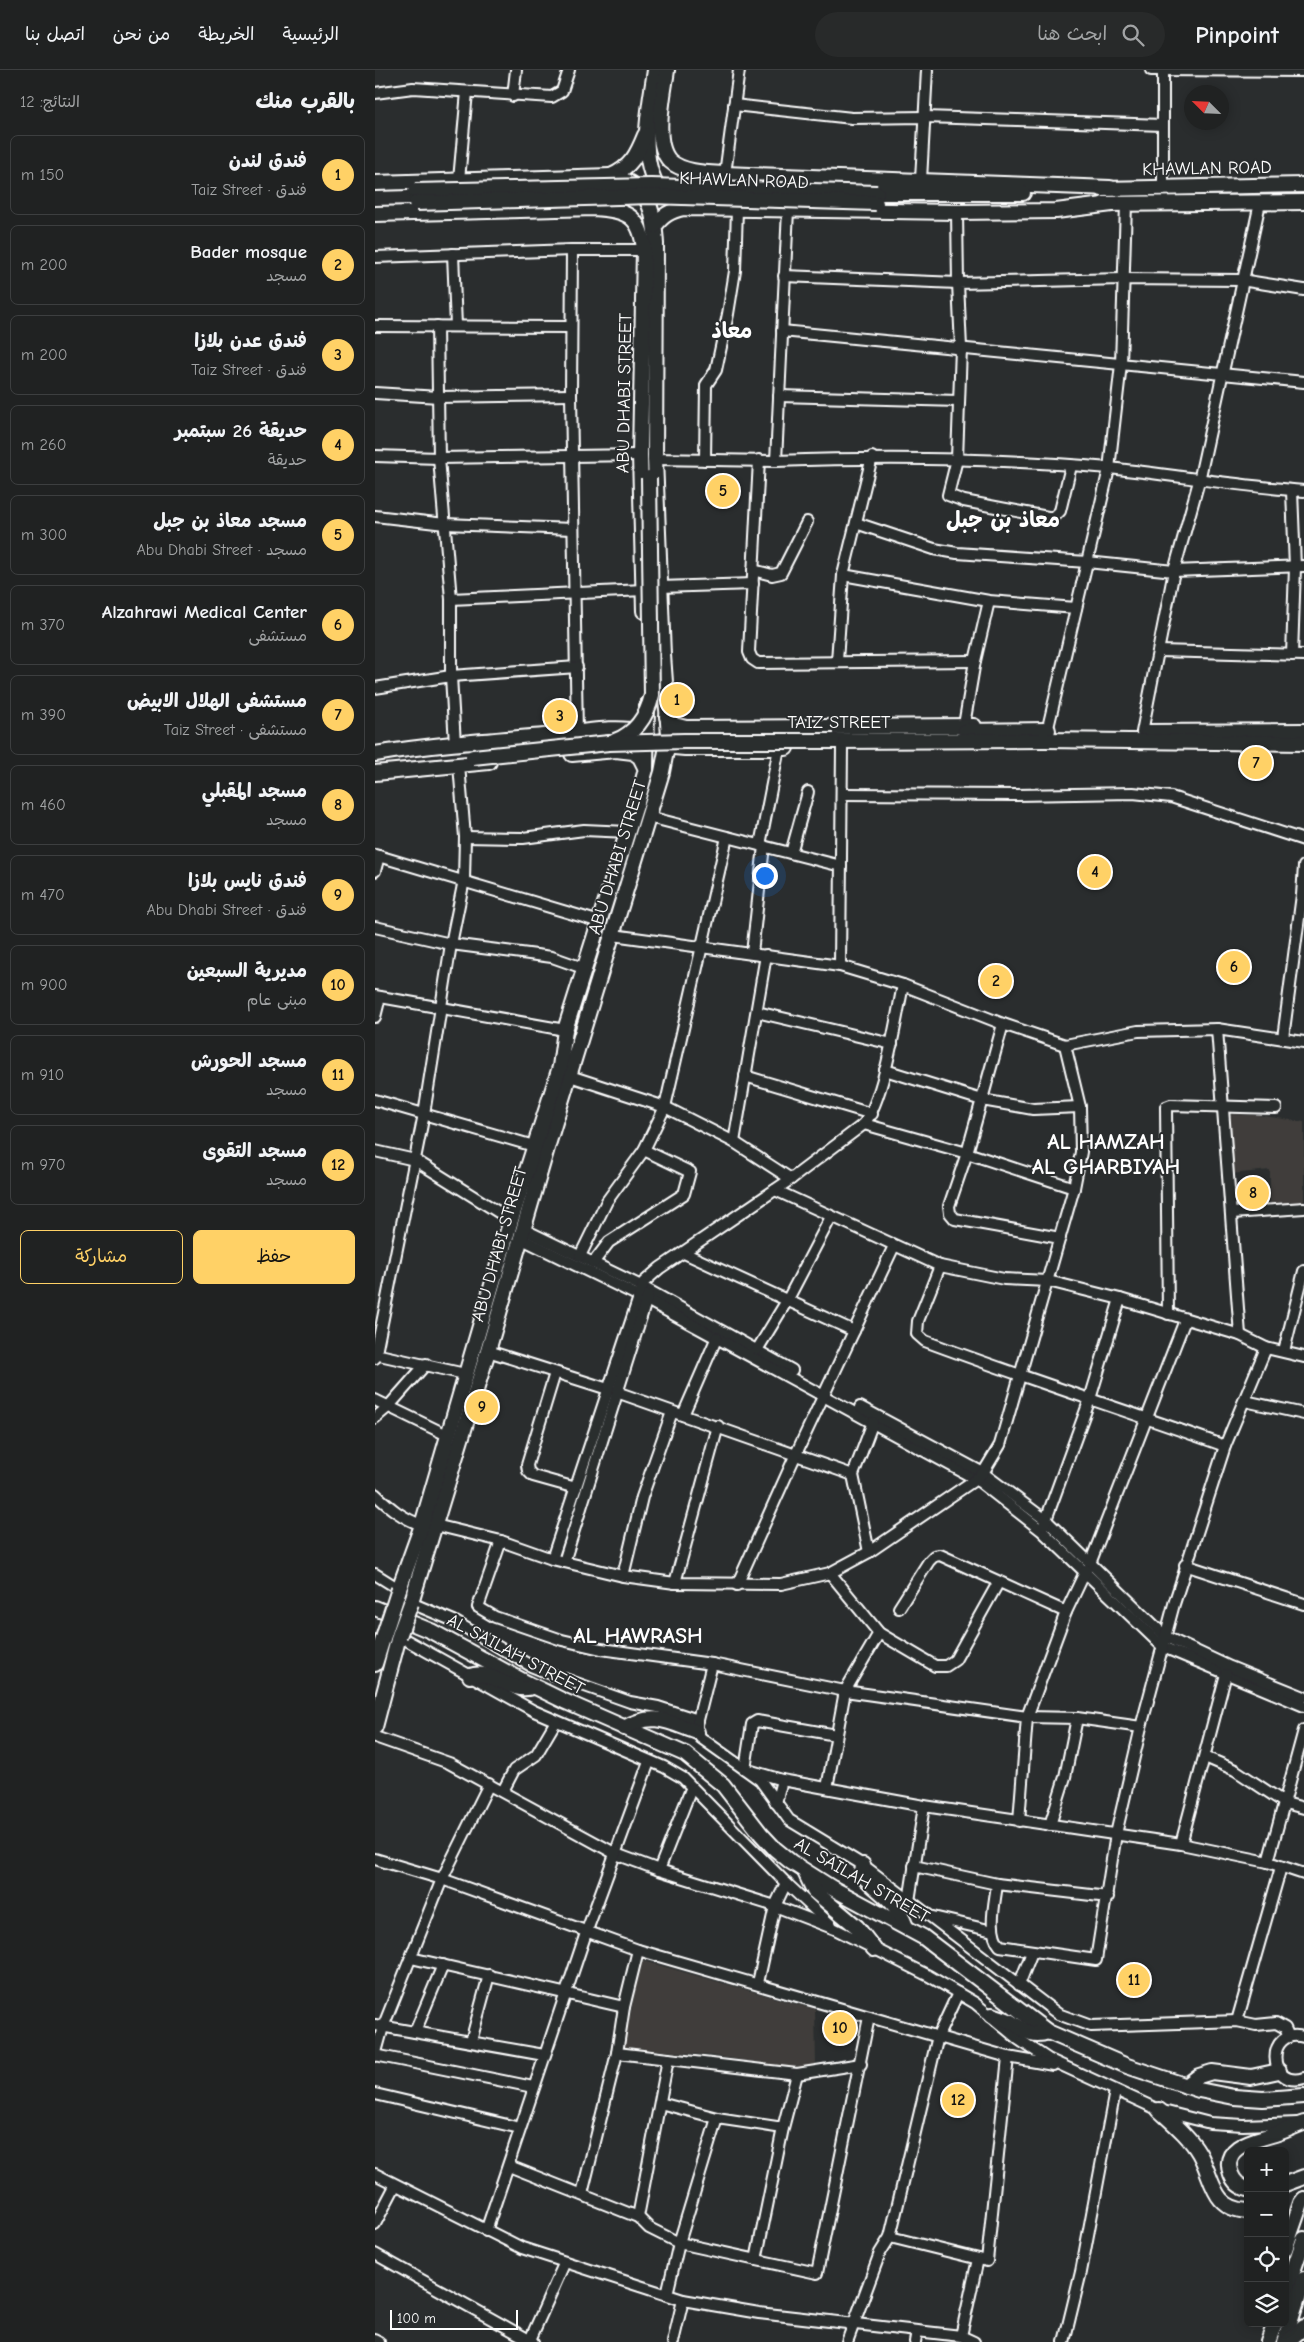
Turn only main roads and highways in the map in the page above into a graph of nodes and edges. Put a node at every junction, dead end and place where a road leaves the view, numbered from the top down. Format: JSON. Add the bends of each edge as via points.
{"nodes":[{"id":1,"x":655,"y":70,"type":"edge"},
{"id":2,"x":667,"y":70,"type":"edge"},
{"id":3,"x":654,"y":127,"type":"junction"},
{"id":4,"x":722,"y":174,"type":"junction"},
{"id":5,"x":595,"y":176,"type":"junction"},
{"id":6,"x":611,"y":176,"type":"junction"},
{"id":7,"x":375,"y":183,"type":"edge"},
{"id":8,"x":1304,"y":185,"type":"edge"},
{"id":9,"x":1110,"y":188,"type":"junction"},
{"id":10,"x":375,"y":192,"type":"edge"},
{"id":11,"x":415,"y":197,"type":"junction"},
{"id":12,"x":876,"y":198,"type":"junction"},
{"id":13,"x":1304,"y":202,"type":"edge"},
{"id":14,"x":375,"y":204,"type":"edge"},
{"id":15,"x":1112,"y":204,"type":"junction"},
{"id":16,"x":594,"y":208,"type":"junction"},
{"id":17,"x":684,"y":208,"type":"junction"},
{"id":18,"x":718,"y":208,"type":"junction"},
{"id":19,"x":375,"y":214,"type":"edge"},
{"id":20,"x":655,"y":226,"type":"junction"},
{"id":21,"x":650,"y":265,"type":"junction"},
{"id":22,"x":655,"y":459,"type":"junction"},
{"id":23,"x":663,"y":654,"type":"junction"},
{"id":24,"x":646,"y":656,"type":"junction"},
{"id":25,"x":647,"y":701,"type":"junction"},
{"id":26,"x":667,"y":717,"type":"junction"},
{"id":27,"x":734,"y":728,"type":"junction"},
{"id":28,"x":648,"y":729,"type":"junction"},
{"id":29,"x":622,"y":730,"type":"junction"},
{"id":30,"x":600,"y":731,"type":"junction"},
{"id":31,"x":1304,"y":731,"type":"edge"},
{"id":32,"x":1006,"y":735,"type":"junction"},
{"id":33,"x":1046,"y":735,"type":"junction"},
{"id":34,"x":836,"y":740,"type":"junction"},
{"id":35,"x":1304,"y":743,"type":"edge"},
{"id":36,"x":669,"y":745,"type":"junction"},
{"id":37,"x":605,"y":747,"type":"junction"},
{"id":38,"x":685,"y":748,"type":"junction"},
{"id":39,"x":734,"y":748,"type":"junction"},
{"id":40,"x":472,"y":753,"type":"junction"},
{"id":41,"x":375,"y":755,"type":"edge"},
{"id":42,"x":375,"y":766,"type":"edge"},
{"id":43,"x":664,"y":767,"type":"junction"},
{"id":44,"x":646,"y":769,"type":"junction"},
{"id":45,"x":375,"y":773,"type":"edge"},
{"id":46,"x":637,"y":802,"type":"junction"},
{"id":47,"x":651,"y":811,"type":"junction"},
{"id":48,"x":606,"y":930,"type":"junction"},
{"id":49,"x":565,"y":1071,"type":"junction"},
{"id":50,"x":428,"y":1525,"type":"junction"},
{"id":51,"x":375,"y":1608,"type":"edge"},
{"id":52,"x":380,"y":1629,"type":"edge"},
{"id":53,"x":375,"y":1664,"type":"edge"},
{"id":54,"x":470,"y":1676,"type":"road end"},
{"id":55,"x":533,"y":1686,"type":"junction"},
{"id":56,"x":698,"y":1726,"type":"road end"},
{"id":57,"x":375,"y":1727,"type":"edge"},
{"id":58,"x":624,"y":1728,"type":"junction"},
{"id":59,"x":863,"y":1865,"type":"road end"},
{"id":60,"x":805,"y":1872,"type":"junction"},
{"id":61,"x":906,"y":1927,"type":"junction"},
{"id":62,"x":874,"y":1949,"type":"road end"},
{"id":63,"x":992,"y":2015,"type":"road end"},
{"id":64,"x":1048,"y":2032,"type":"junction"},
{"id":65,"x":1279,"y":2071,"type":"road end"},
{"id":66,"x":1186,"y":2086,"type":"junction"},
{"id":67,"x":1304,"y":2096,"type":"edge"},
{"id":68,"x":1159,"y":2110,"type":"road end"},
{"id":69,"x":1304,"y":2123,"type":"edge"},
{"id":70,"x":1304,"y":2177,"type":"edge"},
{"id":71,"x":1289,"y":2183,"type":"edge"},
{"id":72,"x":1244,"y":2187,"type":"edge"},
{"id":73,"x":1304,"y":2198,"type":"edge"},
{"id":74,"x":1244,"y":2210,"type":"edge"},
{"id":75,"x":1289,"y":2225,"type":"edge"},
{"id":76,"x":1304,"y":2238,"type":"edge"},
{"id":77,"x":1304,"y":2279,"type":"edge"},
{"id":78,"x":1289,"y":2283,"type":"edge"},
{"id":79,"x":1304,"y":2327,"type":"edge"},
{"id":80,"x":1286,"y":2342,"type":"edge"}],
"edges":[{"from":1,"to":3,"type":"main road"},
{"from":2,"to":3,"type":"main road"},
{"from":3,"to":4,"type":"main road","name":"KHAWLAN ROAD","via":[[670,161],[679,166]]},
{"from":3,"to":6,"type":"main road","via":[[631,164]]},
{"from":3,"to":17,"type":"main road","via":[[649,162],[658,188],[670,201]]},
{"from":4,"to":9,"type":"main road","name":"KHAWLAN ROAD"},
{"from":4,"to":18,"type":"main road"},
{"from":5,"to":6,"type":"main road"},
{"from":5,"to":7,"type":"main road"},
{"from":5,"to":16,"type":"main road"},
{"from":6,"to":20,"type":"main road","name":"ABU DHABI STREET","via":[[625,179],[642,193],[653,212]]},
{"from":8,"to":9,"type":"main road","name":"KHAWLAN ROAD"},
{"from":9,"to":12,"type":"main road","name":"KHAWLAN ROAD"},
{"from":10,"to":11,"type":"main road","name":"KHAWLAN ROAD"},
{"from":11,"to":12,"type":"main road","name":"KHAWLAN ROAD","bridge":true},
{"from":11,"to":14,"type":"main road","name":"KHAWLAN ROAD"},
{"from":12,"to":15,"type":"main road","name":"KHAWLAN ROAD"},
{"from":13,"to":15,"type":"main road","name":"KHAWLAN ROAD"},
{"from":15,"to":18,"type":"main road","name":"KHAWLAN ROAD","via":[[1056,211]]},
{"from":16,"to":19,"type":"main road"},
{"from":16,"to":21,"type":"main road","name":"ABU DHABI STREET","via":[[617,209],[638,224]]},
{"from":17,"to":18,"type":"main road","name":"KHAWLAN ROAD"},
{"from":17,"to":20,"type":"main road","via":[[670,211]]},
{"from":20,"to":21,"type":"main road","name":"ABU DHABI STREET"},
{"from":21,"to":22,"type":"main road","name":"ABU DHABI STREET"},
{"from":21,"to":24,"type":"main road","name":"ABU DHABI STREET","via":[[641,455]]},
{"from":22,"to":23,"type":"main road","name":"ABU DHABI STREET"},
{"from":22,"to":37,"type":"main road","bridge":true,"via":[[649,478],[652,695],[650,706],[637,726]]},
{"from":23,"to":24,"type":"main road","via":[[657,664],[648,661]]},
{"from":23,"to":26,"type":"main road","name":"ABU DHABI STREET"},
{"from":24,"to":25,"type":"main road","name":"ABU DHABI STREET"},
{"from":25,"to":28,"type":"main road","name":"ABU DHABI STREET"},
{"from":25,"to":29,"type":"main road","via":[[638,719]]},
{"from":26,"to":27,"type":"main road","via":[[674,725],[686,728]]},
{"from":26,"to":36,"type":"main road","name":"ABU DHABI STREET"},
{"from":27,"to":32,"type":"main road","via":[[964,725]]},
{"from":27,"to":39,"type":"main road","via":[[728,731],[725,740]]},
{"from":28,"to":29,"type":"main road"},
{"from":28,"to":36,"type":"main road"},
{"from":28,"to":43,"type":"main road","via":[[659,745]]},
{"from":28,"to":44,"type":"main road","name":"ABU DHABI STREET"},
{"from":29,"to":30,"type":"main road"},
{"from":30,"to":37,"type":"main road","via":[[610,739],[609,746]]},
{"from":30,"to":41,"type":"main road"},
{"from":31,"to":33,"type":"main road","name":"TAIZ STREET"},
{"from":32,"to":33,"type":"main road","name":"TAIZ STREET"},
{"from":32,"to":34,"type":"main road","name":"TAIZ STREET"},
{"from":33,"to":35,"type":"main road","name":"TAIZ STREET"},
{"from":34,"to":37,"type":"main road","name":"TAIZ STREET","bridge":true,"via":[[684,741]]},
{"from":34,"to":39,"type":"main road","via":[[779,748]]},
{"from":36,"to":38,"type":"main road"},
{"from":36,"to":43,"type":"main road","name":"ABU DHABI STREET"},
{"from":37,"to":40,"type":"main road","name":"TAIZ STREET","bridge":true},
{"from":37,"to":44,"type":"main road","via":[[633,752],[640,757]]},
{"from":37,"to":45,"type":"main road"},
{"from":38,"to":39,"type":"main road"},
{"from":38,"to":43,"type":"main road"},
{"from":40,"to":41,"type":"main road","name":"TAIZ STREET"},
{"from":40,"to":42,"type":"main road","name":"TAIZ STREET"},
{"from":43,"to":47,"type":"main road","name":"ABU DHABI STREET"},
{"from":44,"to":46,"type":"main road","name":"ABU DHABI STREET"},
{"from":46,"to":47,"type":"main road","via":[[645,797],[650,800]]},
{"from":46,"to":48,"type":"main road","name":"ABU DHABI STREET"},
{"from":47,"to":48,"type":"main road","name":"ABU DHABI STREET"},
{"from":48,"to":49,"type":"main road"},
{"from":48,"to":49,"type":"main road","name":"ABU DHABI STREET","via":[[586,969],[565,1030]]},
{"from":49,"to":50,"type":"main road","name":"ABU DHABI STREET","via":[[488,1351]]},
{"from":49,"to":50,"type":"main road","name":"ABU DHABI STREET","via":[[534,1146],[511,1220],[447,1435]]},
{"from":50,"to":52,"type":"main road","name":"ABU DHABI STREET","bridge":true},
{"from":50,"to":57,"type":"main road","name":"ABU DHABI STREET","bridge":true,"via":[[411,1603]]},
{"from":51,"to":55,"type":"main road","name":"AL SAILAH STREET","via":[[431,1631]]},
{"from":52,"to":53,"type":"main road","name":"ABU DHABI STREET"},
{"from":54,"to":55,"type":"main road","via":[[484,1674],[519,1689]]},
{"from":55,"to":58,"type":"main road","name":"AL SAILAH STREET"},
{"from":56,"to":58,"type":"main road","via":[[655,1718],[643,1719]]},
{"from":58,"to":60,"type":"main road","name":"AL SAILAH STREET","via":[[673,1748],[705,1768],[731,1794],[775,1849]]},
{"from":59,"to":61,"type":"main road","via":[[865,1877],[891,1900]]},
{"from":60,"to":61,"type":"main road","name":"AL SAILAH STREET"},
{"from":60,"to":62,"type":"main road","via":[[814,1891],[857,1927]]},
{"from":61,"to":64,"type":"main road","name":"AL SAILAH STREET","via":[[932,1943]]},
{"from":63,"to":64,"type":"main road","via":[[1030,2034]]},
{"from":64,"to":66,"type":"main road","name":"AL SAILAH STREET","via":[[1104,2057]]},
{"from":65,"to":66,"type":"main road","via":[[1251,2076],[1212,2072],[1199,2076]]},
{"from":66,"to":67,"type":"main road","name":"AL SAILAH STREET","via":[[1263,2099]]},
{"from":68,"to":74,"type":"main road","via":[[1199,2153],[1223,2203],[1232,2209]]},
{"from":69,"to":72,"type":"main road","via":[[1236,2148],[1230,2159],[1230,2171],[1235,2182]]},
{"from":70,"to":71,"type":"main road"},
{"from":73,"to":75,"type":"main road"},
{"from":76,"to":78,"type":"main road"},
{"from":77,"to":80,"type":"main road"},
{"from":79,"to":80,"type":"main road"}]}
